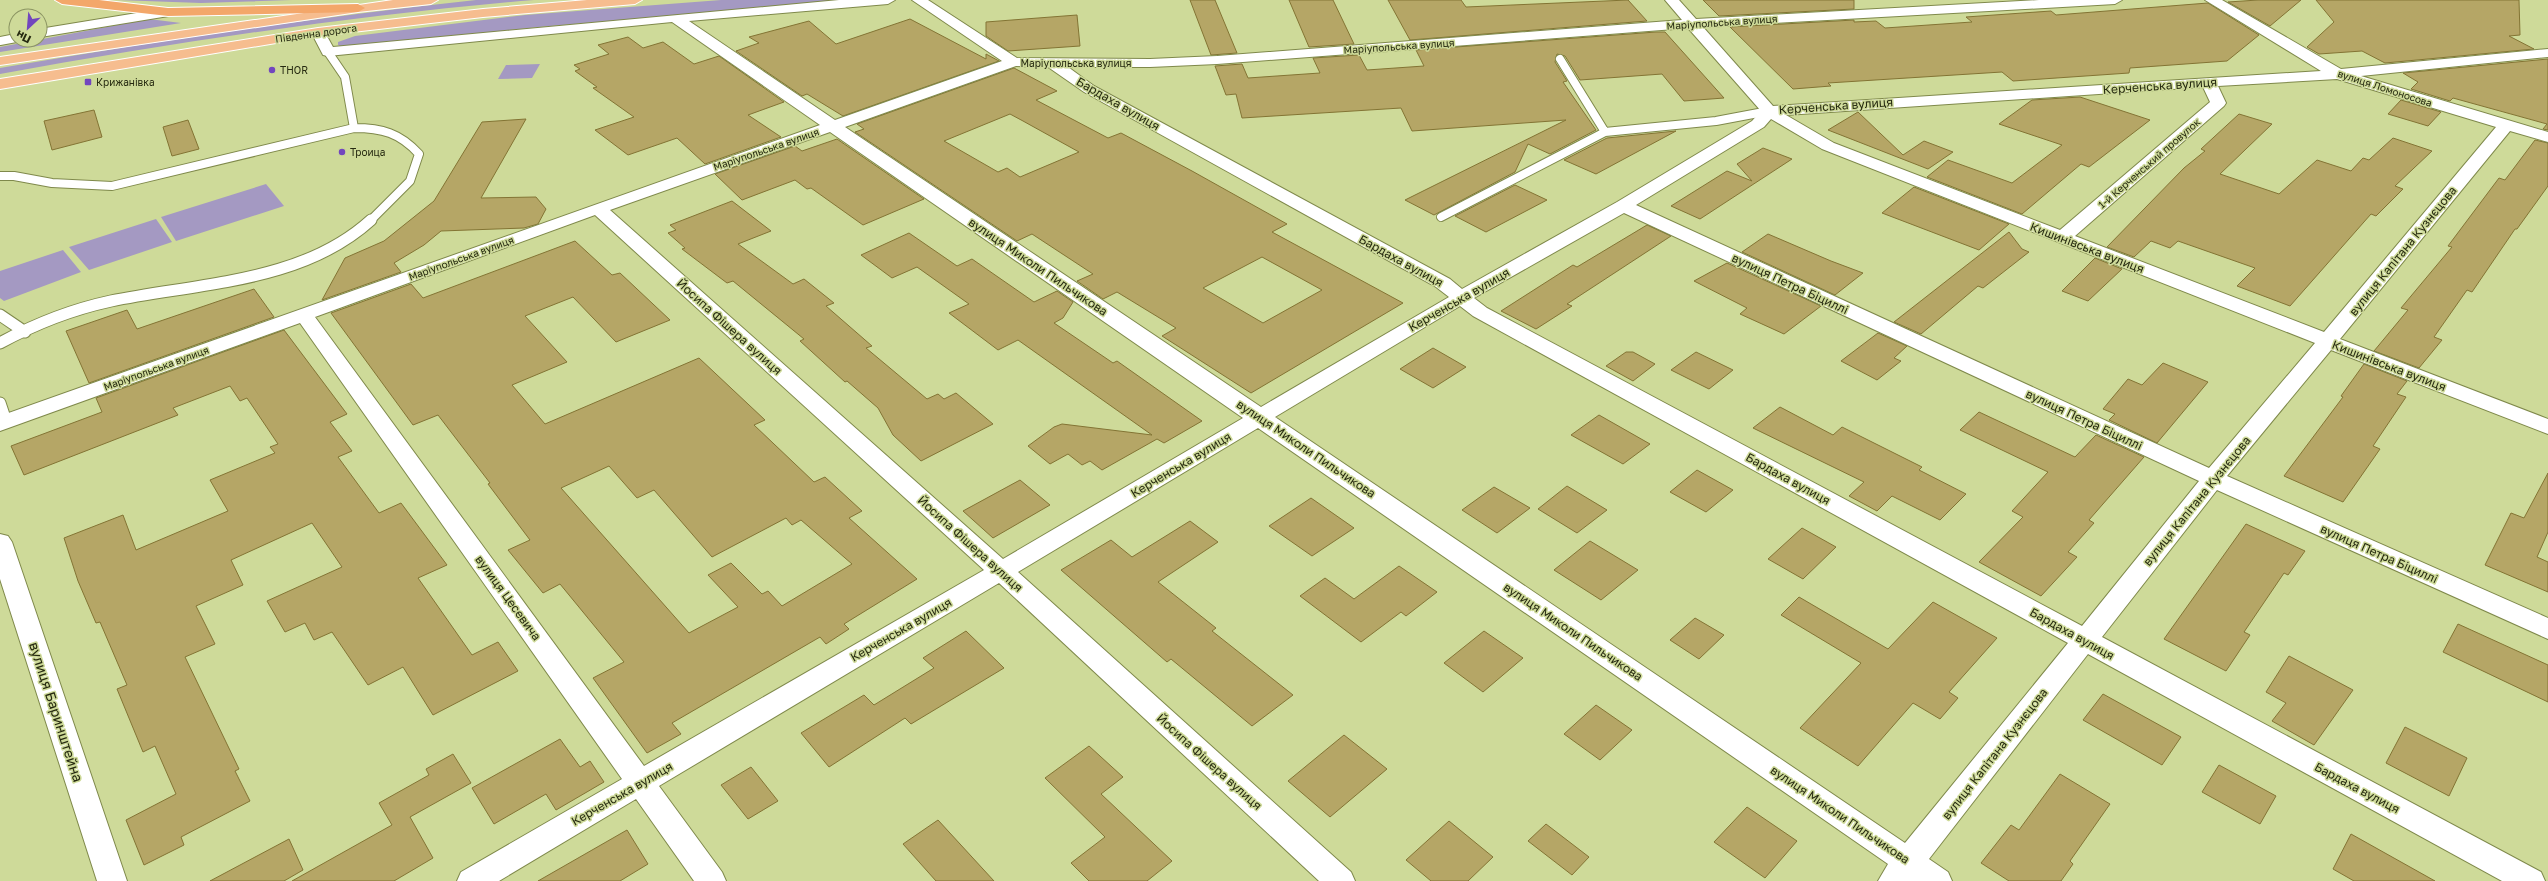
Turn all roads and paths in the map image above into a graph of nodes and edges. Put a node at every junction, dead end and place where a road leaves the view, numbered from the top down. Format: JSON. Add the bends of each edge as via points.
{"nodes":[{"id":1,"x":62,"y":0,"type":"edge"},
{"id":2,"x":431,"y":0,"type":"edge"},
{"id":3,"x":635,"y":0,"type":"edge"},
{"id":4,"x":888,"y":0,"type":"edge"},
{"id":5,"x":919,"y":0,"type":"edge"},
{"id":6,"x":1672,"y":0,"type":"edge"},
{"id":7,"x":2115,"y":0,"type":"edge"},
{"id":8,"x":2212,"y":0,"type":"edge"},
{"id":9,"x":358,"y":8,"type":"junction"},
{"id":10,"x":168,"y":12,"type":"junction"},
{"id":11,"x":675,"y":18,"type":"junction"},
{"id":12,"x":1692,"y":22,"type":"junction"},
{"id":13,"x":48,"y":32,"type":"edge"},
{"id":14,"x":318,"y":32,"type":"junction"},
{"id":15,"x":328,"y":52,"type":"junction"},
{"id":16,"x":2548,"y":53,"type":"edge"},
{"id":17,"x":1560,"y":59,"type":"dead end"},
{"id":18,"x":0,"y":62,"type":"edge"},
{"id":19,"x":1014,"y":62,"type":"junction"},
{"id":20,"x":1054,"y":64,"type":"junction"},
{"id":21,"x":2338,"y":74,"type":"junction"},
{"id":22,"x":2208,"y":82,"type":"junction"},
{"id":23,"x":0,"y":84,"type":"edge"},
{"id":24,"x":1769,"y":110,"type":"junction"},
{"id":25,"x":2506,"y":125,"type":"junction"},
{"id":26,"x":831,"y":126,"type":"junction"},
{"id":27,"x":354,"y":128,"type":"junction"},
{"id":28,"x":1605,"y":132,"type":"junction"},
{"id":29,"x":2548,"y":137,"type":"edge"},
{"id":30,"x":0,"y":176,"type":"edge"},
{"id":31,"x":1623,"y":206,"type":"junction"},
{"id":32,"x":598,"y":208,"type":"junction"},
{"id":33,"x":1441,"y":217,"type":"dead end"},
{"id":34,"x":2062,"y":238,"type":"junction"},
{"id":35,"x":1462,"y":297,"type":"junction"},
{"id":36,"x":0,"y":315,"type":"edge"},
{"id":37,"x":304,"y":315,"type":"junction"},
{"id":38,"x":25,"y":332,"type":"junction"},
{"id":39,"x":2328,"y":342,"type":"junction"},
{"id":40,"x":0,"y":344,"type":"edge"},
{"id":41,"x":0,"y":403,"type":"edge"},
{"id":42,"x":1262,"y":418,"type":"junction"},
{"id":43,"x":3,"y":422,"type":"edge"},
{"id":44,"x":2548,"y":427,"type":"edge"},
{"id":45,"x":2213,"y":479,"type":"junction"},
{"id":46,"x":0,"y":542,"type":"edge"},
{"id":47,"x":1001,"y":572,"type":"junction"},
{"id":48,"x":2548,"y":629,"type":"edge"},
{"id":49,"x":2084,"y":641,"type":"junction"},
{"id":50,"x":641,"y":783,"type":"junction"},
{"id":51,"x":1908,"y":862,"type":"junction"},
{"id":52,"x":112,"y":881,"type":"edge"},
{"id":53,"x":472,"y":881,"type":"edge"},
{"id":54,"x":711,"y":881,"type":"edge"},
{"id":55,"x":1340,"y":881,"type":"edge"},
{"id":56,"x":1893,"y":881,"type":"edge"},
{"id":57,"x":1937,"y":881,"type":"edge"},
{"id":58,"x":2530,"y":881,"type":"edge"}],
"edges":[{"from":1,"to":10,"type":"highway"},
{"from":2,"to":9,"type":"main road","name":"Південна дорога"},
{"from":3,"to":14,"type":"main road","name":"Південна дорога","via":[[483,13]]},
{"from":4,"to":11,"type":"street"},
{"from":5,"to":19,"type":"street"},
{"from":6,"to":12,"type":"street","name":"Кишинівська вулиця"},
{"from":7,"to":12,"type":"street","name":"Маріупольська вулиця"},
{"from":8,"to":21,"type":"street","name":"вулиця Ломоносова"},
{"from":9,"to":10,"type":"highway"},
{"from":9,"to":18,"type":"main road","name":"Південна дорога"},
{"from":10,"to":13,"type":"lane"},
{"from":11,"to":15,"type":"street"},
{"from":11,"to":26,"type":"street","name":"вулиця Миколи Пильчикова"},
{"from":12,"to":20,"type":"street","name":"Маріупольська вулиця","via":[[1217,60]]},
{"from":12,"to":24,"type":"street","name":"Кишинівська вулиця"},
{"from":14,"to":15,"type":"street"},
{"from":14,"to":23,"type":"main road","name":"Південна дорога"},
{"from":15,"to":27,"type":"lane","via":[[339,62],[347,83]]},
{"from":16,"to":21,"type":"street","name":"Керченська вулиця"},
{"from":17,"to":28,"type":"lane"},
{"from":19,"to":20,"type":"street","name":"Маріупольська вулиця"},
{"from":19,"to":26,"type":"street","name":"Маріупольська вулиця"},
{"from":20,"to":35,"type":"street","name":"Бардаха вулиця","via":[[1089,89],[1443,283]]},
{"from":21,"to":22,"type":"street","name":"Керченська вулиця"},
{"from":21,"to":25,"type":"street","name":"вулиця Ломоносова"},
{"from":22,"to":24,"type":"street","name":"Керченська вулиця"},
{"from":22,"to":34,"type":"street","name":"1-й Керченський провулок","via":[[2218,103]]},
{"from":24,"to":28,"type":"lane","via":[[1716,121]]},
{"from":24,"to":31,"type":"street","name":"Керченська вулиця","via":[[1758,124]]},
{"from":24,"to":34,"type":"street","name":"Кишинівська вулиця","via":[[1828,146]]},
{"from":25,"to":29,"type":"street","name":"вулиця Ломоносова"},
{"from":25,"to":39,"type":"street","name":"вулиця Капітана Кузнєцова"},
{"from":26,"to":32,"type":"street","name":"Маріупольська вулиця"},
{"from":26,"to":42,"type":"street","name":"вулиця Миколи Пильчикова"},
{"from":27,"to":30,"type":"lane","via":[[112,186],[52,183]]},
{"from":27,"to":38,"type":"lane","via":[[390,132],[407,139],[419,154],[416,173],[398,194],[373,222],[339,245],[294,264],[244,279],[109,302],[66,315]]},
{"from":28,"to":33,"type":"lane"},
{"from":31,"to":35,"type":"street","name":"Керченська вулиця"},
{"from":31,"to":45,"type":"street","name":"вулиця Петра Біциллі"},
{"from":32,"to":37,"type":"street","name":"Маріупольська вулиця"},
{"from":32,"to":47,"type":"street","name":"Йосипа Фішера вулиця"},
{"from":34,"to":39,"type":"street","name":"Кишинівська вулиця"},
{"from":35,"to":42,"type":"street","name":"Керченська вулиця"},
{"from":35,"to":49,"type":"street","name":"Бардаха вулиця","via":[[1480,312]]},
{"from":36,"to":38,"type":"lane"},
{"from":37,"to":43,"type":"street","name":"Маріупольська вулиця"},
{"from":37,"to":50,"type":"street","name":"вулиця Цесевича"},
{"from":38,"to":40,"type":"lane"},
{"from":39,"to":44,"type":"street","name":"Кишинівська вулиця"},
{"from":39,"to":45,"type":"street","name":"вулиця Капітана Кузнєцова"},
{"from":41,"to":43,"type":"lane"},
{"from":42,"to":47,"type":"street","name":"Керченська вулиця"},
{"from":42,"to":51,"type":"street","name":"вулиця Миколи Пильчикова"},
{"from":45,"to":48,"type":"street","name":"вулиця Петра Біциллі"},
{"from":45,"to":49,"type":"street","name":"вулиця Капітана Кузнєцова"},
{"from":46,"to":52,"type":"street","name":"вулиця Баринштейна"},
{"from":47,"to":50,"type":"street","name":"Керченська вулиця"},
{"from":47,"to":55,"type":"street","name":"Йосипа Фішера вулиця"},
{"from":49,"to":51,"type":"street","name":"вулиця Капітана Кузнєцова"},
{"from":49,"to":58,"type":"street","name":"Бардаха вулиця"},
{"from":50,"to":53,"type":"street","name":"Керченська вулиця"},
{"from":50,"to":54,"type":"street","name":"вулиця Цесевича"},
{"from":51,"to":56,"type":"street","name":"вулиця Капітана Кузнєцова"},
{"from":51,"to":57,"type":"street","name":"вулиця Миколи Пильчикова"}]}
